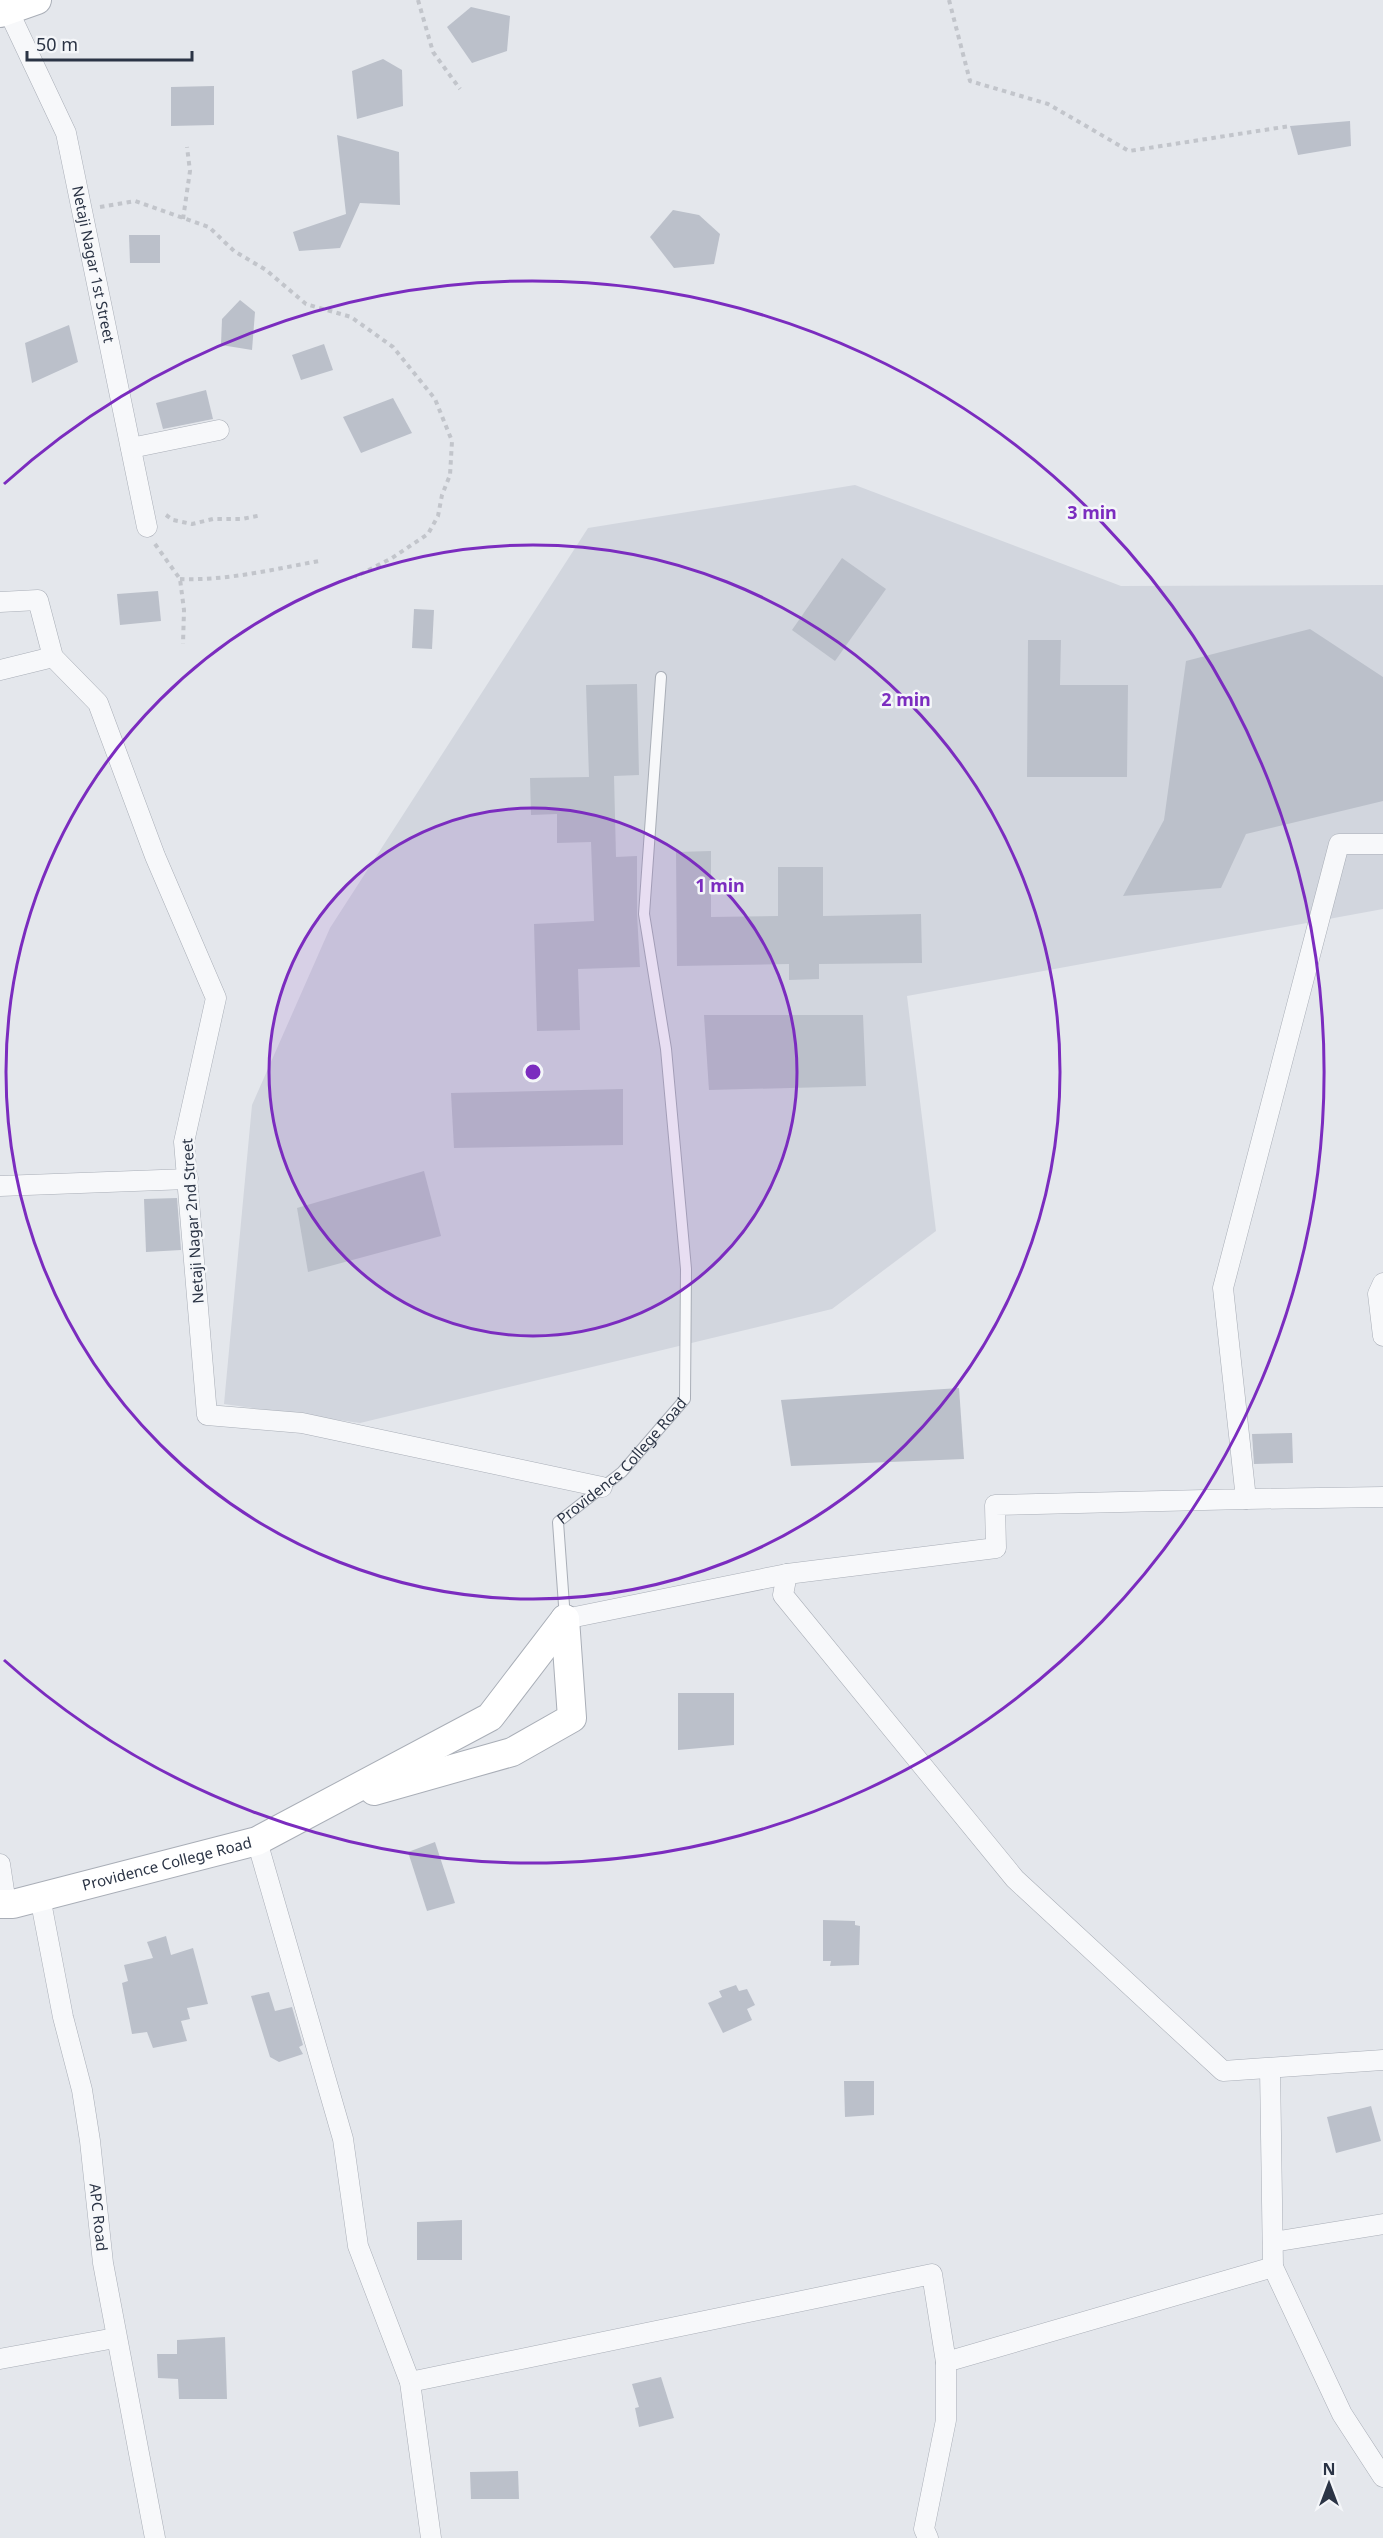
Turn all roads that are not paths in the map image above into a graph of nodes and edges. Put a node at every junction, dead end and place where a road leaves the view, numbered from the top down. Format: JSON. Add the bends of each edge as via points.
{"nodes":[{"id":1,"x":36,"y":0,"type":"edge"},
{"id":2,"x":4,"y":11,"type":"edge"},
{"id":3,"x":219,"y":430,"type":"dead end"},
{"id":4,"x":131,"y":448,"type":"junction"},
{"id":5,"x":147,"y":527,"type":"road end"},
{"id":6,"x":0,"y":602,"type":"edge"},
{"id":7,"x":53,"y":657,"type":"junction"},
{"id":8,"x":0,"y":670,"type":"edge"},
{"id":9,"x":661,"y":677,"type":"dead end"},
{"id":10,"x":1383,"y":844,"type":"edge"},
{"id":11,"x":188,"y":1179,"type":"junction"},
{"id":12,"x":0,"y":1186,"type":"edge"},
{"id":13,"x":1383,"y":1283,"type":"edge"},
{"id":14,"x":1383,"y":1336,"type":"edge"},
{"id":15,"x":602,"y":1487,"type":"junction"},
{"id":16,"x":1383,"y":1497,"type":"edge"},
{"id":17,"x":1246,"y":1499,"type":"junction"},
{"id":18,"x":787,"y":1574,"type":"junction"},
{"id":19,"x":565,"y":1619,"type":"junction"},
{"id":20,"x":329,"y":1803,"type":"junction"},
{"id":21,"x":257,"y":1841,"type":"junction"},
{"id":22,"x":0,"y":1864,"type":"edge"},
{"id":23,"x":40,"y":1897,"type":"junction"},
{"id":24,"x":3,"y":1904,"type":"edge"},
{"id":25,"x":1383,"y":2060,"type":"edge"},
{"id":26,"x":1270,"y":2068,"type":"junction"},
{"id":27,"x":1383,"y":2224,"type":"edge"},
{"id":28,"x":1273,"y":2242,"type":"junction"},
{"id":29,"x":1273,"y":2267,"type":"junction"},
{"id":30,"x":115,"y":2338,"type":"junction"},
{"id":31,"x":0,"y":2359,"type":"edge"},
{"id":32,"x":946,"y":2362,"type":"junction"},
{"id":33,"x":410,"y":2382,"type":"junction"},
{"id":34,"x":1383,"y":2477,"type":"edge"},
{"id":35,"x":155,"y":2538,"type":"edge"},
{"id":36,"x":431,"y":2538,"type":"edge"},
{"id":37,"x":928,"y":2538,"type":"edge"}],
"edges":[{"from":1,"to":2,"type":"street"},
{"from":2,"to":4,"type":"street","name":"Netaji Nagar 1st Street","via":[[66,133]]},
{"from":3,"to":4,"type":"street"},
{"from":4,"to":5,"type":"street","name":"Netaji Nagar 1st Street"},
{"from":6,"to":7,"type":"street","name":"Netaji Nagar 2nd Street","via":[[38,600]]},
{"from":7,"to":8,"type":"street"},
{"from":7,"to":11,"type":"street","name":"Netaji Nagar 2nd Street","via":[[98,703],[155,856],[216,998],[184,1142]]},
{"from":9,"to":15,"type":"lane","name":"Providence College Road","via":[[644,914],[666,1049],[686,1269],[685,1399],[622,1472]]},
{"from":10,"to":17,"type":"street","via":[[1339,844],[1223,1288]]},
{"from":11,"to":12,"type":"street"},
{"from":11,"to":15,"type":"street","name":"Netaji Nagar 2nd Street","via":[[207,1415],[302,1423]]},
{"from":13,"to":14,"type":"street","via":[[1378,1293]]},
{"from":15,"to":19,"type":"lane","name":"Providence College Road","via":[[558,1522]]},
{"from":16,"to":17,"type":"street"},
{"from":17,"to":18,"type":"street","via":[[995,1505],[996,1548]]},
{"from":18,"to":19,"type":"street"},
{"from":18,"to":26,"type":"street","via":[[783,1595],[1015,1879],[1223,2071]]},
{"from":19,"to":20,"type":"street","name":"Providence College Road","via":[[490,1717]]},
{"from":19,"to":20,"type":"street","name":"Providence College Road","via":[[572,1718],[512,1752]]},
{"from":20,"to":21,"type":"street","name":"Providence College Road"},
{"from":21,"to":23,"type":"street","name":"Providence College Road"},
{"from":21,"to":33,"type":"street","via":[[343,2139],[358,2246]]},
{"from":22,"to":24,"type":"street"},
{"from":23,"to":24,"type":"street","name":"Providence College Road"},
{"from":23,"to":30,"type":"street","name":"APC Road","via":[[82,2090]]},
{"from":25,"to":26,"type":"street"},
{"from":26,"to":28,"type":"street"},
{"from":27,"to":28,"type":"street"},
{"from":28,"to":29,"type":"street"},
{"from":29,"to":32,"type":"street"},
{"from":29,"to":34,"type":"street","via":[[1342,2414]]},
{"from":30,"to":31,"type":"street"},
{"from":30,"to":35,"type":"street","name":"APC Road"},
{"from":32,"to":33,"type":"street","via":[[932,2274]]},
{"from":32,"to":37,"type":"street","via":[[946,2420],[924,2529]]},
{"from":33,"to":36,"type":"street"}]}
